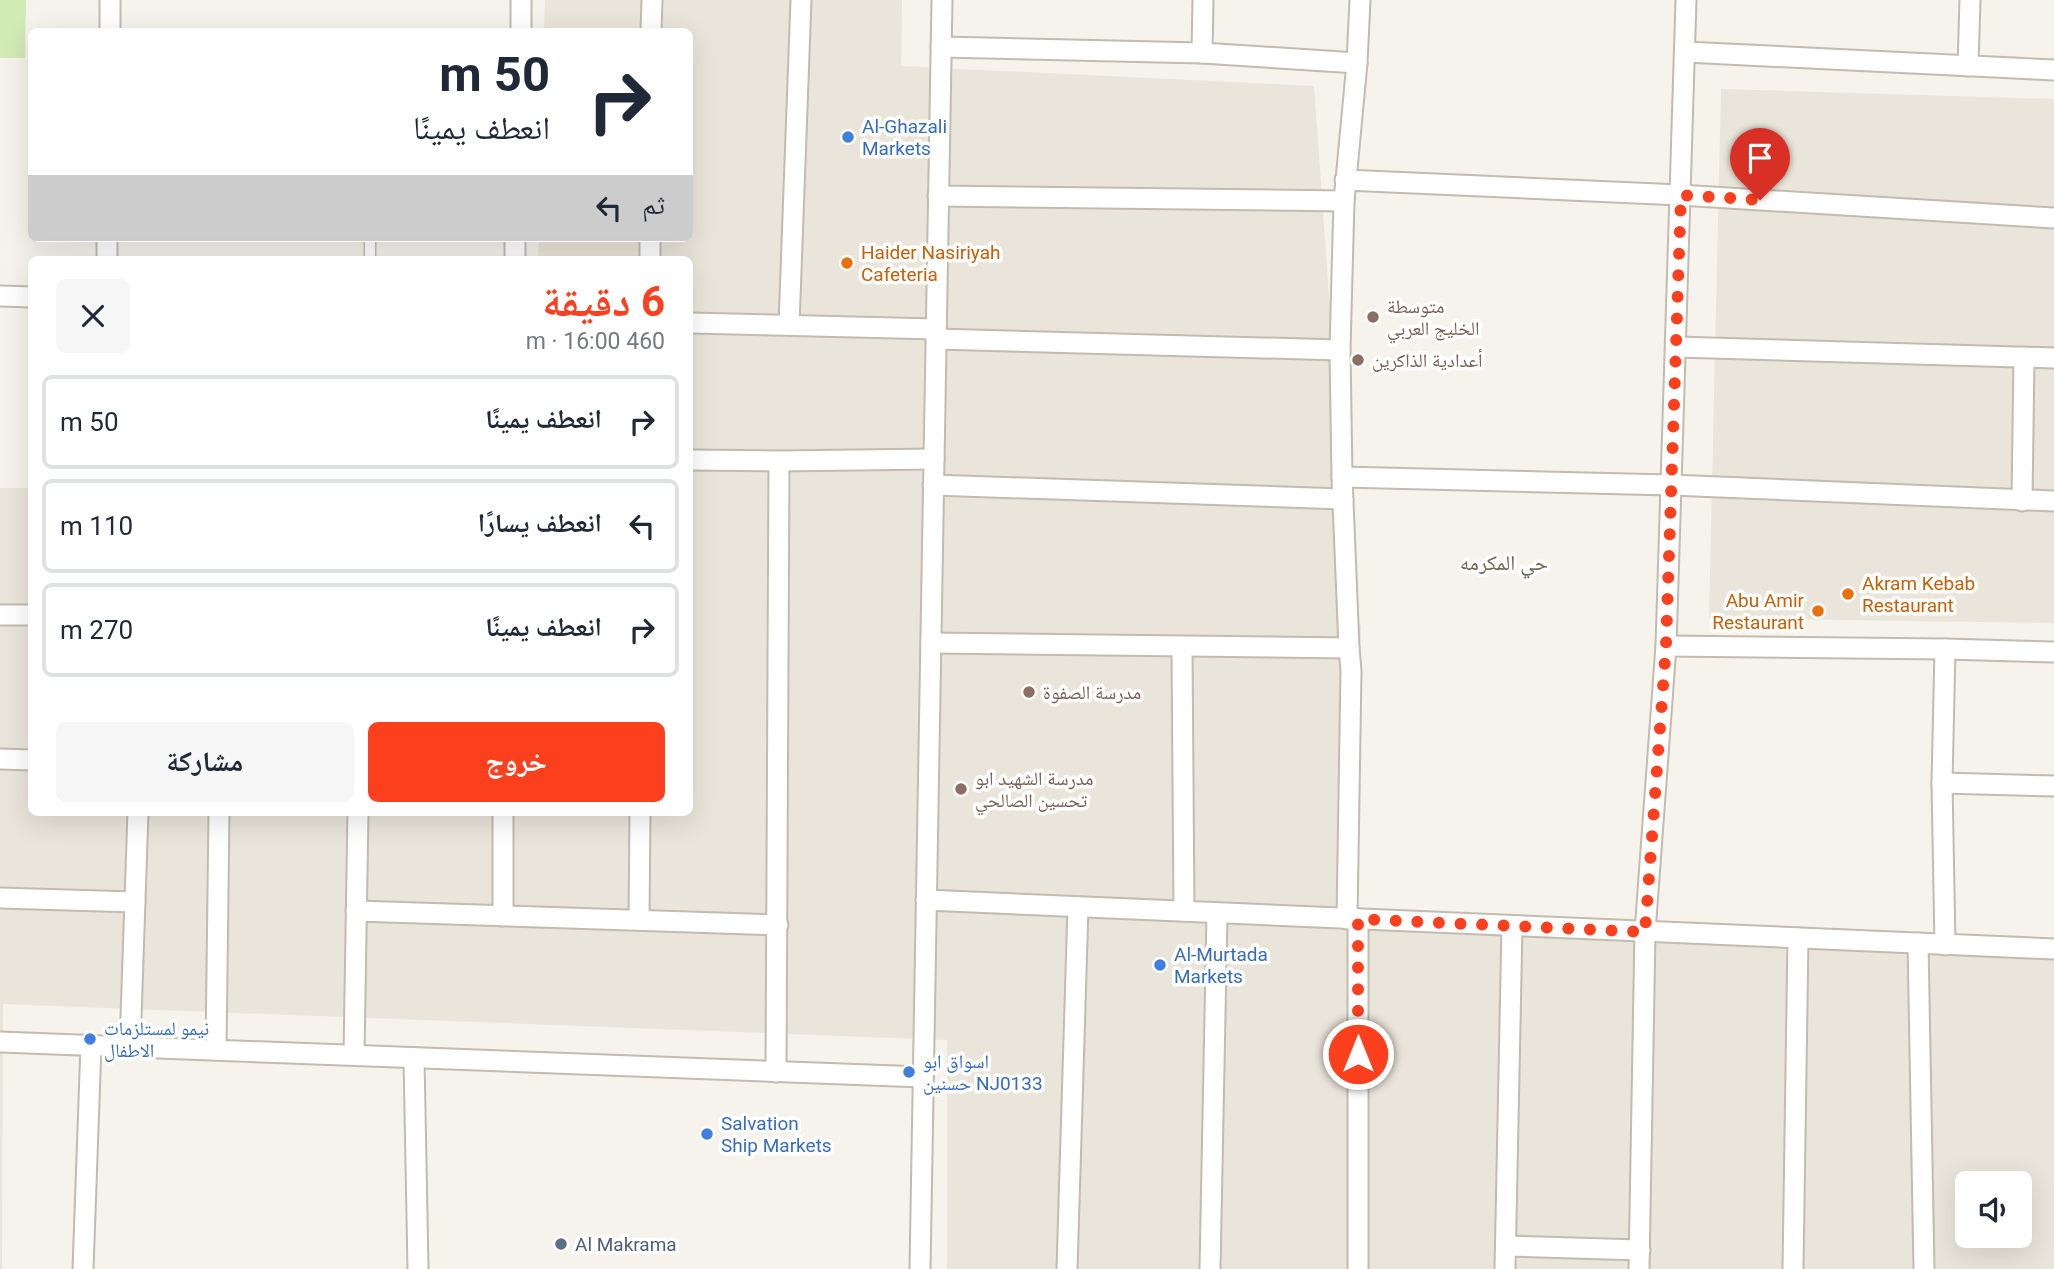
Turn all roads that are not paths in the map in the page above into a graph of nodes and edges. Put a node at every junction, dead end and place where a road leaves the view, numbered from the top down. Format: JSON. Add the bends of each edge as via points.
{"nodes":[{"id":1,"x":110,"y":0,"type":"edge"},
{"id":2,"x":521,"y":0,"type":"edge"},
{"id":3,"x":652,"y":0,"type":"edge"},
{"id":4,"x":801,"y":0,"type":"edge"},
{"id":5,"x":942,"y":0,"type":"edge"},
{"id":6,"x":1203,"y":0,"type":"edge"},
{"id":7,"x":1360,"y":0,"type":"edge"},
{"id":8,"x":1686,"y":0,"type":"edge"},
{"id":9,"x":1970,"y":0,"type":"edge"},
{"id":10,"x":110,"y":28,"type":"edge"},
{"id":11,"x":520,"y":28,"type":"edge"},
{"id":12,"x":651,"y":28,"type":"edge"},
{"id":13,"x":941,"y":47,"type":"junction"},
{"id":14,"x":1685,"y":52,"type":"junction"},
{"id":15,"x":1202,"y":53,"type":"junction"},
{"id":16,"x":1357,"y":63,"type":"junction"},
{"id":17,"x":1968,"y":66,"type":"junction"},
{"id":18,"x":2054,"y":70,"type":"edge"},
{"id":19,"x":1345,"y":180,"type":"junction"},
{"id":20,"x":1681,"y":195,"type":"junction"},
{"id":21,"x":938,"y":196,"type":"junction"},
{"id":22,"x":1343,"y":201,"type":"junction"},
{"id":23,"x":2054,"y":218,"type":"edge"},
{"id":24,"x":0,"y":296,"type":"edge"},
{"id":25,"x":28,"y":297,"type":"edge"},
{"id":26,"x":693,"y":323,"type":"edge"},
{"id":27,"x":789,"y":325,"type":"junction"},
{"id":28,"x":936,"y":334,"type":"junction"},
{"id":29,"x":1676,"y":347,"type":"junction"},
{"id":30,"x":1340,"y":349,"type":"junction"},
{"id":31,"x":2024,"y":358,"type":"junction"},
{"id":32,"x":2054,"y":358,"type":"edge"},
{"id":33,"x":934,"y":459,"type":"junction"},
{"id":34,"x":693,"y":460,"type":"edge"},
{"id":35,"x":779,"y":461,"type":"junction"},
{"id":36,"x":1342,"y":477,"type":"junction"},
{"id":37,"x":933,"y":485,"type":"junction"},
{"id":38,"x":1671,"y":485,"type":"junction"},
{"id":39,"x":1343,"y":499,"type":"junction"},
{"id":40,"x":2022,"y":501,"type":"junction"},
{"id":41,"x":2054,"y":501,"type":"edge"},
{"id":42,"x":0,"y":615,"type":"edge"},
{"id":43,"x":28,"y":615,"type":"edge"},
{"id":44,"x":931,"y":643,"type":"junction"},
{"id":45,"x":1666,"y":646,"type":"junction"},
{"id":46,"x":1182,"y":647,"type":"junction"},
{"id":47,"x":1349,"y":648,"type":"junction"},
{"id":48,"x":1945,"y":649,"type":"junction"},
{"id":49,"x":2054,"y":652,"type":"edge"},
{"id":50,"x":0,"y":759,"type":"edge"},
{"id":51,"x":28,"y":760,"type":"edge"},
{"id":52,"x":1942,"y":783,"type":"junction"},
{"id":53,"x":2054,"y":786,"type":"edge"},
{"id":54,"x":138,"y":816,"type":"edge"},
{"id":55,"x":219,"y":816,"type":"edge"},
{"id":56,"x":358,"y":816,"type":"edge"},
{"id":57,"x":503,"y":816,"type":"edge"},
{"id":58,"x":640,"y":816,"type":"edge"},
{"id":59,"x":0,"y":898,"type":"edge"},
{"id":60,"x":926,"y":900,"type":"junction"},
{"id":61,"x":135,"y":902,"type":"junction"},
{"id":62,"x":1078,"y":907,"type":"junction"},
{"id":63,"x":356,"y":911,"type":"junction"},
{"id":64,"x":1184,"y":911,"type":"junction"},
{"id":65,"x":1217,"y":913,"type":"junction"},
{"id":66,"x":503,"y":916,"type":"junction"},
{"id":67,"x":1353,"y":919,"type":"junction"},
{"id":68,"x":639,"y":920,"type":"junction"},
{"id":69,"x":778,"y":925,"type":"junction"},
{"id":70,"x":1512,"y":926,"type":"junction"},
{"id":71,"x":1645,"y":932,"type":"junction"},
{"id":72,"x":1798,"y":938,"type":"junction"},
{"id":73,"x":1918,"y":943,"type":"junction"},
{"id":74,"x":1945,"y":945,"type":"junction"},
{"id":75,"x":2054,"y":949,"type":"edge"},
{"id":76,"x":0,"y":1042,"type":"edge"},
{"id":77,"x":91,"y":1045,"type":"junction"},
{"id":78,"x":130,"y":1047,"type":"junction"},
{"id":79,"x":216,"y":1050,"type":"junction"},
{"id":80,"x":354,"y":1055,"type":"junction"},
{"id":81,"x":414,"y":1058,"type":"junction"},
{"id":82,"x":776,"y":1072,"type":"junction"},
{"id":83,"x":923,"y":1077,"type":"junction"},
{"id":84,"x":1506,"y":1246,"type":"junction"},
{"id":85,"x":1639,"y":1260,"type":"edge"},
{"id":86,"x":83,"y":1269,"type":"edge"},
{"id":87,"x":418,"y":1269,"type":"edge"},
{"id":88,"x":920,"y":1269,"type":"edge"},
{"id":89,"x":1067,"y":1269,"type":"edge"},
{"id":90,"x":1210,"y":1269,"type":"edge"},
{"id":91,"x":1358,"y":1269,"type":"edge"},
{"id":92,"x":1505,"y":1269,"type":"edge"},
{"id":93,"x":1793,"y":1269,"type":"edge"},
{"id":94,"x":1924,"y":1269,"type":"edge"}],
"edges":[{"from":1,"to":10,"type":"street"},
{"from":2,"to":11,"type":"street"},
{"from":3,"to":12,"type":"street"},
{"from":4,"to":27,"type":"street"},
{"from":5,"to":13,"type":"street"},
{"from":6,"to":15,"type":"street"},
{"from":7,"to":16,"type":"street"},
{"from":8,"to":14,"type":"street"},
{"from":9,"to":17,"type":"street"},
{"from":13,"to":15,"type":"street"},
{"from":13,"to":21,"type":"street"},
{"from":14,"to":17,"type":"street"},
{"from":14,"to":20,"type":"street"},
{"from":15,"to":16,"type":"street"},
{"from":16,"to":19,"type":"street"},
{"from":17,"to":18,"type":"street"},
{"from":19,"to":20,"type":"street"},
{"from":19,"to":22,"type":"street"},
{"from":20,"to":23,"type":"street"},
{"from":20,"to":29,"type":"street"},
{"from":21,"to":22,"type":"street"},
{"from":21,"to":28,"type":"street"},
{"from":22,"to":30,"type":"street"},
{"from":24,"to":25,"type":"street"},
{"from":26,"to":27,"type":"street"},
{"from":27,"to":28,"type":"street"},
{"from":28,"to":30,"type":"street"},
{"from":28,"to":33,"type":"street"},
{"from":29,"to":31,"type":"street"},
{"from":29,"to":38,"type":"street"},
{"from":30,"to":36,"type":"street"},
{"from":31,"to":32,"type":"street"},
{"from":31,"to":40,"type":"street"},
{"from":33,"to":35,"type":"street"},
{"from":33,"to":37,"type":"street"},
{"from":34,"to":35,"type":"street"},
{"from":35,"to":69,"type":"street"},
{"from":36,"to":38,"type":"street"},
{"from":36,"to":39,"type":"street"},
{"from":37,"to":39,"type":"street"},
{"from":37,"to":44,"type":"street"},
{"from":38,"to":40,"type":"street"},
{"from":38,"to":45,"type":"street"},
{"from":39,"to":47,"type":"street"},
{"from":40,"to":41,"type":"street"},
{"from":42,"to":43,"type":"street"},
{"from":44,"to":46,"type":"street"},
{"from":44,"to":60,"type":"street"},
{"from":45,"to":48,"type":"street"},
{"from":45,"to":71,"type":"street"},
{"from":46,"to":47,"type":"street"},
{"from":46,"to":64,"type":"street"},
{"from":47,"to":67,"type":"street"},
{"from":48,"to":49,"type":"street"},
{"from":48,"to":52,"type":"street"},
{"from":50,"to":51,"type":"street"},
{"from":52,"to":53,"type":"street"},
{"from":52,"to":74,"type":"street"},
{"from":54,"to":61,"type":"street"},
{"from":55,"to":79,"type":"street"},
{"from":56,"to":63,"type":"street"},
{"from":57,"to":66,"type":"street"},
{"from":58,"to":68,"type":"street"},
{"from":59,"to":61,"type":"street"},
{"from":60,"to":62,"type":"street"},
{"from":60,"to":83,"type":"street"},
{"from":61,"to":78,"type":"street"},
{"from":62,"to":64,"type":"street"},
{"from":62,"to":89,"type":"street"},
{"from":63,"to":66,"type":"street"},
{"from":63,"to":80,"type":"street"},
{"from":64,"to":65,"type":"street"},
{"from":65,"to":67,"type":"street"},
{"from":65,"to":90,"type":"street"},
{"from":66,"to":68,"type":"street"},
{"from":67,"to":70,"type":"street"},
{"from":67,"to":91,"type":"street"},
{"from":68,"to":69,"type":"street"},
{"from":69,"to":82,"type":"street"},
{"from":70,"to":71,"type":"street"},
{"from":70,"to":84,"type":"street"},
{"from":71,"to":72,"type":"street"},
{"from":71,"to":85,"type":"street"},
{"from":72,"to":73,"type":"street"},
{"from":72,"to":93,"type":"street"},
{"from":73,"to":74,"type":"street"},
{"from":73,"to":94,"type":"street"},
{"from":74,"to":75,"type":"street"},
{"from":76,"to":77,"type":"street"},
{"from":77,"to":78,"type":"street"},
{"from":77,"to":86,"type":"street"},
{"from":78,"to":79,"type":"street"},
{"from":79,"to":80,"type":"street"},
{"from":80,"to":81,"type":"street"},
{"from":81,"to":82,"type":"street"},
{"from":81,"to":87,"type":"street"},
{"from":82,"to":83,"type":"street"},
{"from":83,"to":88,"type":"street"},
{"from":84,"to":85,"type":"street"},
{"from":84,"to":92,"type":"street"}]}
